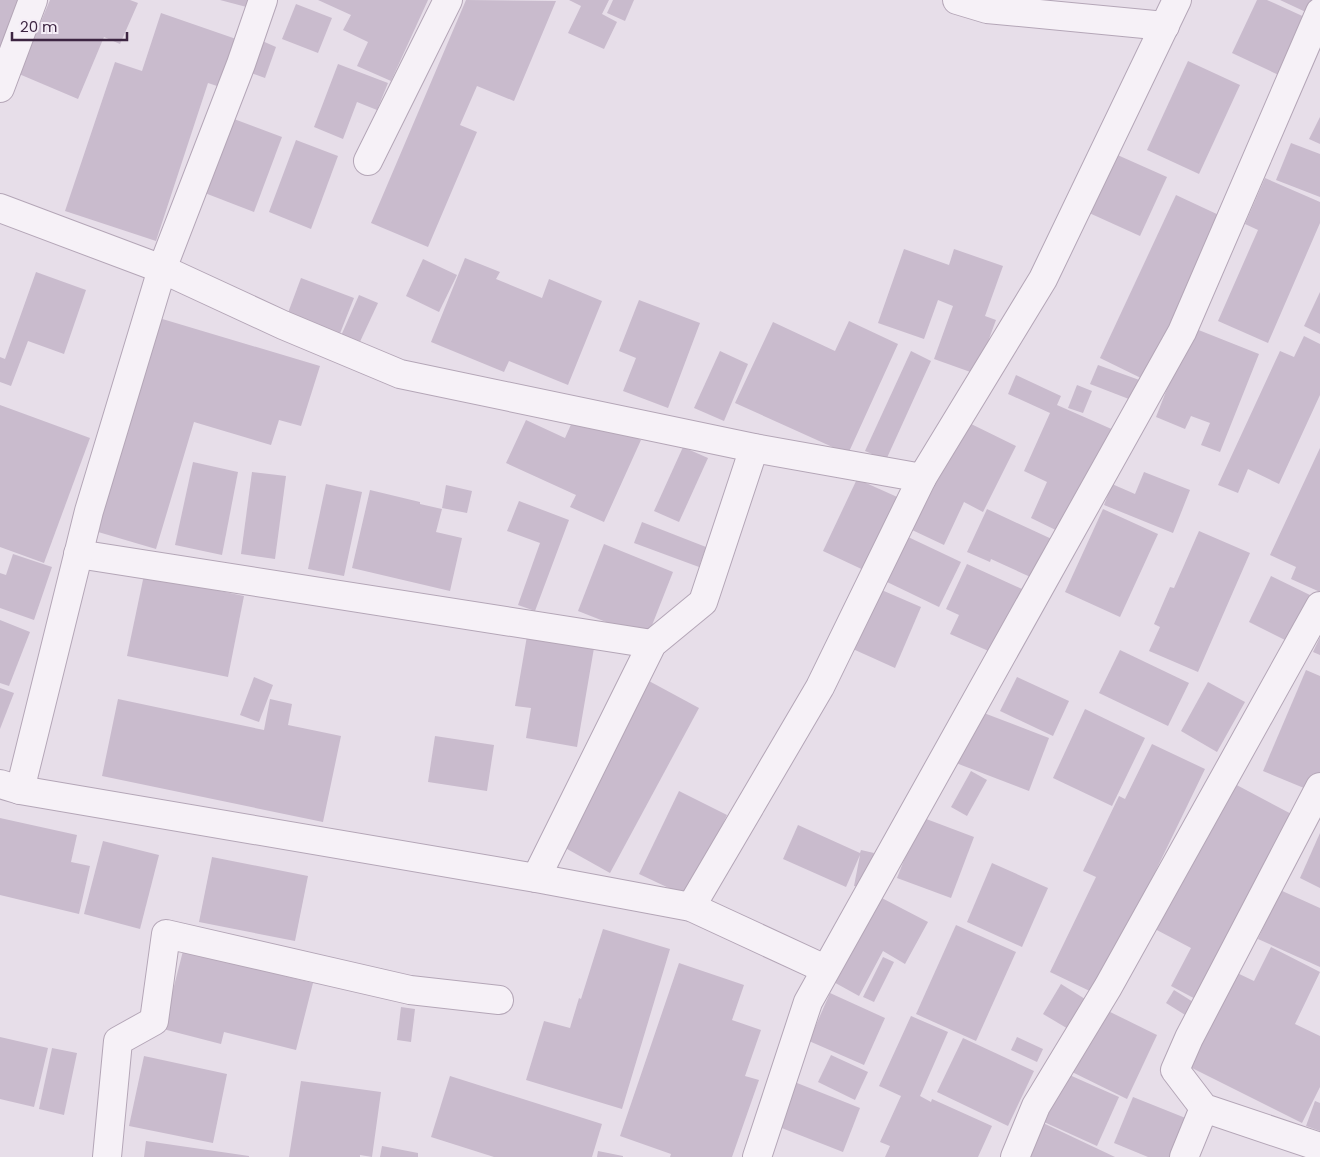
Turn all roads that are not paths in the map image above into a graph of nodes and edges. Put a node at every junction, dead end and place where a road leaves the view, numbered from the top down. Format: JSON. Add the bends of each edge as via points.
{"nodes":[{"id":1,"x":33,"y":0,"type":"edge"},
{"id":2,"x":263,"y":0,"type":"edge"},
{"id":3,"x":448,"y":0,"type":"edge"},
{"id":4,"x":957,"y":0,"type":"edge"},
{"id":5,"x":1177,"y":0,"type":"edge"},
{"id":6,"x":989,"y":5,"type":"edge"},
{"id":7,"x":1320,"y":12,"type":"edge"},
{"id":8,"x":1165,"y":26,"type":"junction"},
{"id":9,"x":0,"y":88,"type":"edge"},
{"id":10,"x":368,"y":161,"type":"dead end"},
{"id":11,"x":0,"y":208,"type":"edge"},
{"id":12,"x":162,"y":269,"type":"junction"},
{"id":13,"x":754,"y":448,"type":"junction"},
{"id":14,"x":922,"y":478,"type":"junction"},
{"id":15,"x":78,"y":554,"type":"junction"},
{"id":16,"x":1320,"y":606,"type":"edge"},
{"id":17,"x":652,"y":644,"type":"junction"},
{"id":18,"x":10,"y":787,"type":"edge"},
{"id":19,"x":1320,"y":788,"type":"edge"},
{"id":20,"x":536,"y":878,"type":"junction"},
{"id":21,"x":691,"y":907,"type":"junction"},
{"id":22,"x":825,"y":969,"type":"junction"},
{"id":23,"x":499,"y":1000,"type":"dead end"},
{"id":24,"x":1204,"y":1108,"type":"junction"},
{"id":25,"x":1320,"y":1147,"type":"edge"},
{"id":26,"x":107,"y":1157,"type":"edge"},
{"id":27,"x":757,"y":1157,"type":"edge"},
{"id":28,"x":1015,"y":1157,"type":"edge"},
{"id":29,"x":1184,"y":1157,"type":"edge"}],
"edges":[{"from":1,"to":9,"type":"street"},
{"from":2,"to":12,"type":"street"},
{"from":3,"to":10,"type":"street"},
{"from":4,"to":6,"type":"street"},
{"from":5,"to":8,"type":"street"},
{"from":6,"to":8,"type":"street"},
{"from":7,"to":22,"type":"street","via":[[1182,332]]},
{"from":8,"to":14,"type":"street","via":[[1043,279]]},
{"from":11,"to":12,"type":"street"},
{"from":12,"to":13,"type":"street","via":[[400,374]]},
{"from":12,"to":15,"type":"street"},
{"from":13,"to":14,"type":"street"},
{"from":13,"to":17,"type":"street","via":[[703,602]]},
{"from":14,"to":21,"type":"street","via":[[820,687]]},
{"from":15,"to":17,"type":"street"},
{"from":15,"to":18,"type":"street"},
{"from":16,"to":28,"type":"street","via":[[1108,987],[1036,1106]]},
{"from":17,"to":20,"type":"street"},
{"from":18,"to":20,"type":"street"},
{"from":19,"to":24,"type":"street","via":[[1175,1070]]},
{"from":20,"to":21,"type":"street"},
{"from":21,"to":22,"type":"street"},
{"from":22,"to":27,"type":"street","via":[[808,1002]]},
{"from":23,"to":26,"type":"street","via":[[410,990],[166,934],[154,1021],[118,1041]]},
{"from":24,"to":25,"type":"street"},
{"from":24,"to":29,"type":"street"}]}
